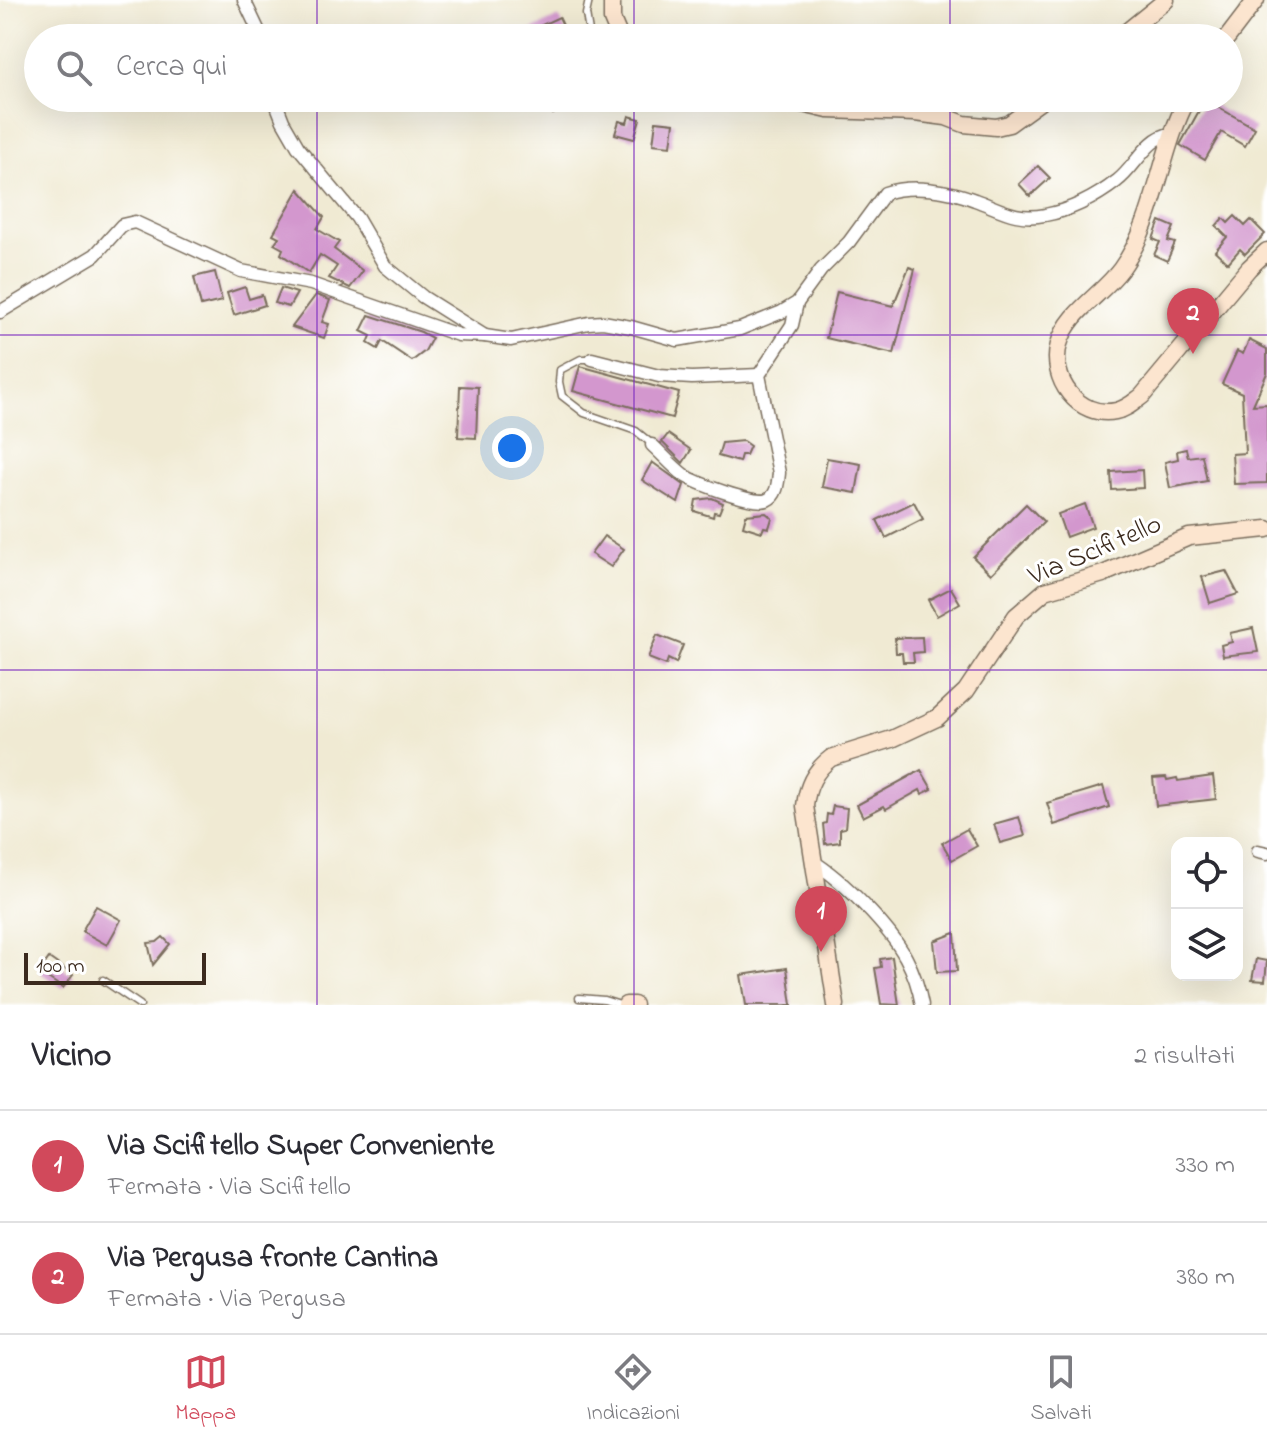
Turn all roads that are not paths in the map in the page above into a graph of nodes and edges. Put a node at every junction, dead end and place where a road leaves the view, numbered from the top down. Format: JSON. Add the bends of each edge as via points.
{"nodes":[{"id":1,"x":244,"y":0,"type":"edge"},
{"id":2,"x":589,"y":0,"type":"edge"},
{"id":3,"x":612,"y":0,"type":"edge"},
{"id":4,"x":1166,"y":0,"type":"edge"},
{"id":5,"x":1256,"y":0,"type":"edge"},
{"id":6,"x":255,"y":24,"type":"edge"},
{"id":7,"x":588,"y":24,"type":"edge"},
{"id":8,"x":614,"y":24,"type":"edge"},
{"id":9,"x":1136,"y":24,"type":"edge"},
{"id":10,"x":1238,"y":24,"type":"edge"},
{"id":11,"x":279,"y":112,"type":"edge"},
{"id":12,"x":886,"y":112,"type":"edge"},
{"id":13,"x":1026,"y":112,"type":"edge"},
{"id":14,"x":1181,"y":112,"type":"edge"},
{"id":15,"x":1171,"y":134,"type":"junction"},
{"id":16,"x":1267,"y":251,"type":"edge"},
{"id":17,"x":1267,"y":261,"type":"edge"},
{"id":18,"x":1249,"y":268,"type":"junction"},
{"id":19,"x":797,"y":303,"type":"junction"},
{"id":20,"x":0,"y":312,"type":"edge"},
{"id":21,"x":485,"y":336,"type":"junction"},
{"id":22,"x":592,"y":359,"type":"joint"},
{"id":23,"x":759,"y":375,"type":"junction"},
{"id":24,"x":652,"y":445,"type":"joint"},
{"id":25,"x":1267,"y":529,"type":"edge"},
{"id":26,"x":812,"y":861,"type":"junction"},
{"id":27,"x":103,"y":980,"type":"dead end"},
{"id":28,"x":579,"y":998,"type":"dead end"},
{"id":29,"x":140,"y":1005,"type":"edge"},
{"id":30,"x":620,"y":1005,"type":"edge"},
{"id":31,"x":626,"y":1005,"type":"edge"},
{"id":32,"x":634,"y":1005,"type":"edge"},
{"id":33,"x":836,"y":1005,"type":"edge"},
{"id":34,"x":922,"y":1005,"type":"edge"}],
"edges":[{"from":1,"to":6,"type":"street"},
{"from":2,"to":7,"type":"lane"},
{"from":3,"to":8,"type":"main road"},
{"from":4,"to":9,"type":"main road"},
{"from":5,"to":10,"type":"main road"},
{"from":11,"to":21,"type":"street","via":[[298,147],[357,218],[385,266]]},
{"from":12,"to":13,"type":"main road","via":[[996,127]]},
{"from":14,"to":15,"type":"main road"},
{"from":15,"to":18,"type":"main road","via":[[1132,252],[1065,327],[1056,357],[1063,386],[1087,408],[1128,407],[1169,366]]},
{"from":15,"to":19,"type":"street","via":[[1161,135],[1130,170],[1097,195],[1033,218],[943,192],[885,193]]},
{"from":16,"to":18,"type":"main road"},
{"from":17,"to":18,"type":"main road"},
{"from":19,"to":21,"type":"street","via":[[740,329],[689,339],[667,339],[603,322],[532,338]]},
{"from":19,"to":23,"type":"street","via":[[792,325]]},
{"from":20,"to":21,"type":"street","via":[[95,255],[122,225],[135,222],[241,271],[311,284],[458,335]]},
{"from":22,"to":23,"type":"street","via":[[659,376]]},
{"from":22,"to":24,"type":"lane","via":[[560,370],[562,396],[584,413],[636,431]]},
{"from":23,"to":24,"type":"street","via":[[779,473],[771,498],[738,496],[685,476]]},
{"from":25,"to":26,"type":"main road","name":"Via Scifitello","via":[[1189,537],[1035,597],[1016,616],[966,691],[937,718],[822,764],[805,806]]},
{"from":26,"to":33,"type":"main road","name":"Via Scifitello"},
{"from":26,"to":34,"type":"street","via":[[841,882],[894,939],[912,970]]},
{"from":27,"to":29,"type":"lane"},
{"from":28,"to":30,"type":"lane"},
{"from":31,"to":32,"type":"main road"}]}
